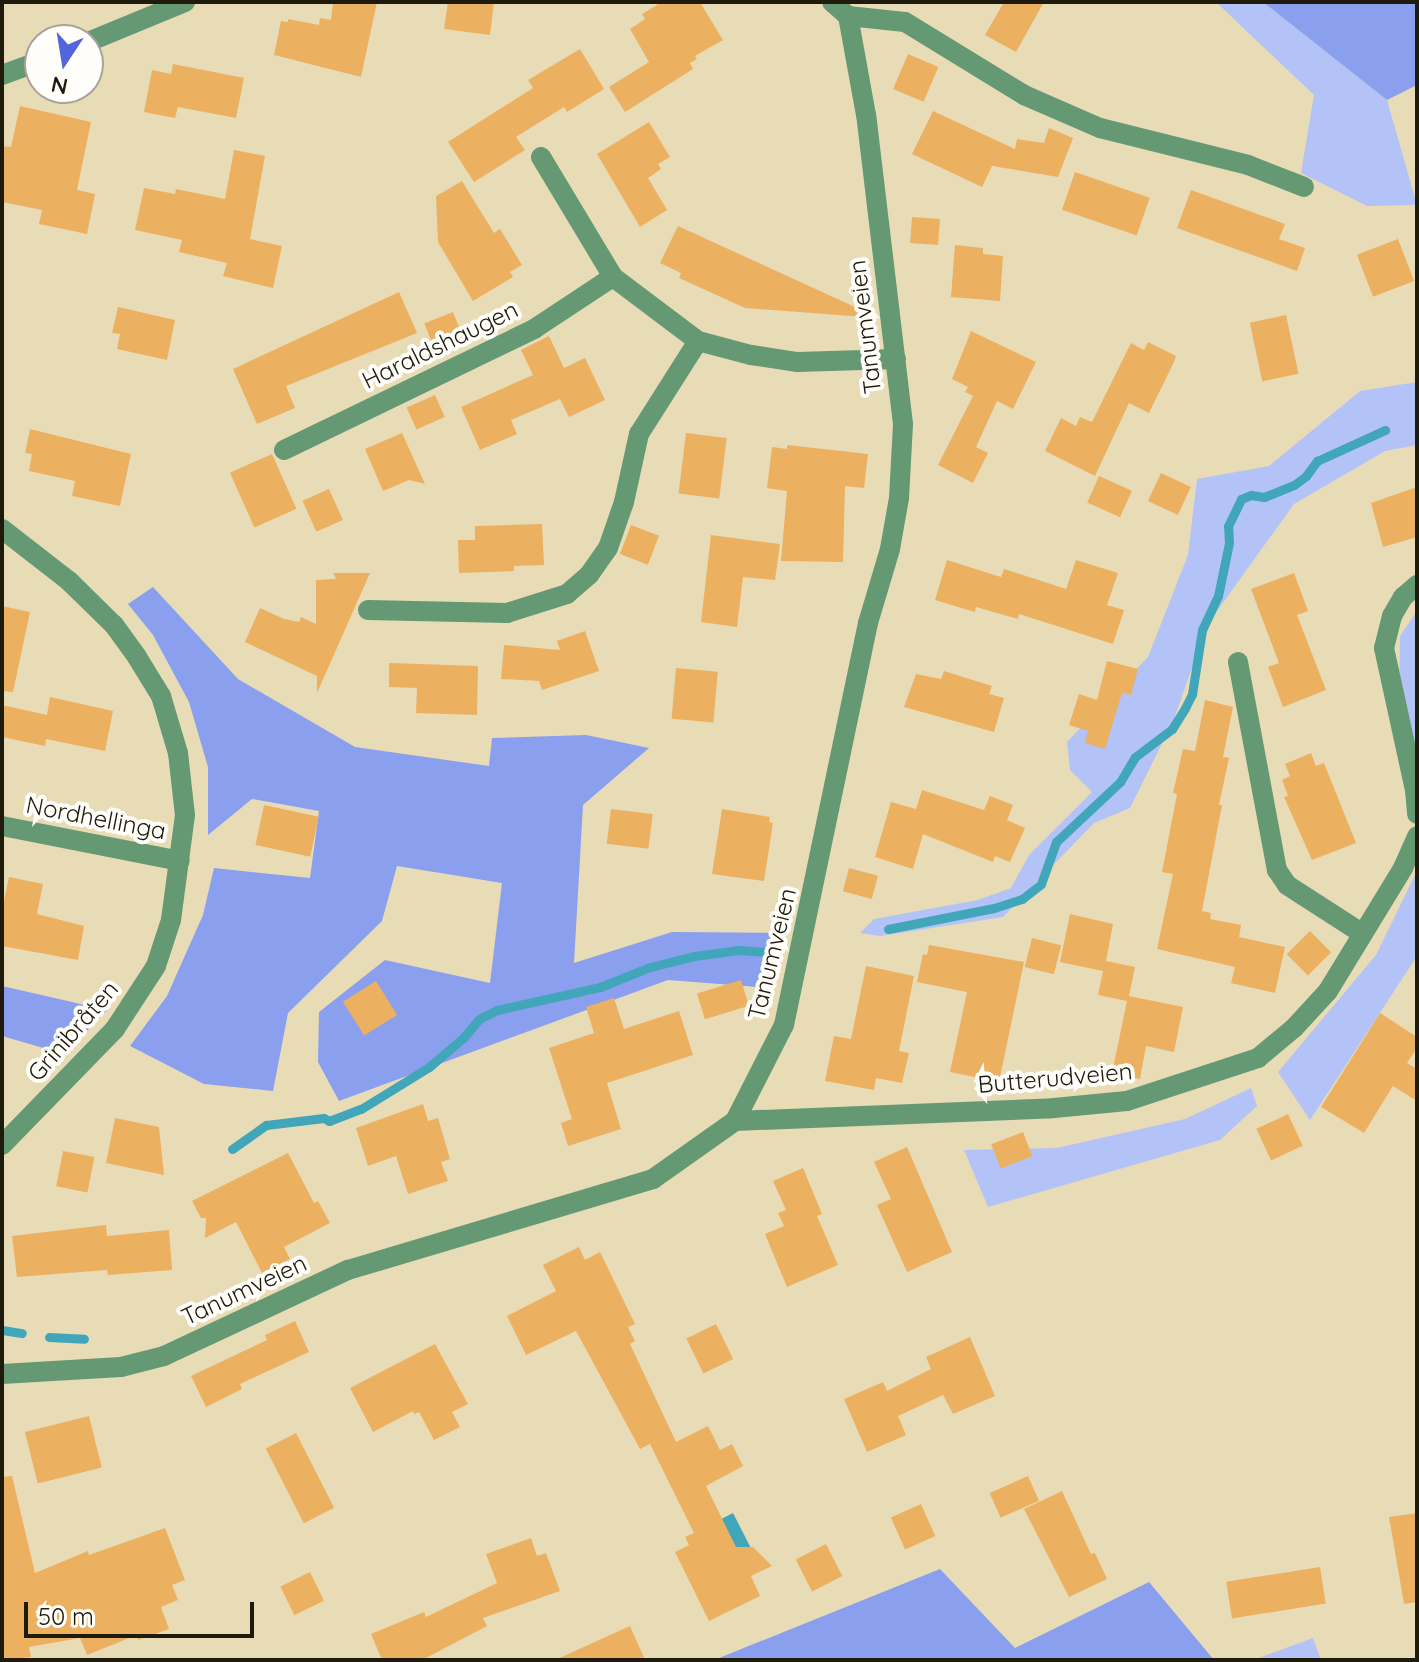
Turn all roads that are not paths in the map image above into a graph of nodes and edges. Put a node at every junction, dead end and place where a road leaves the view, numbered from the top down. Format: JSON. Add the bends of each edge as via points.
{"nodes":[{"id":1,"x":185,"y":2,"type":"edge"},
{"id":2,"x":832,"y":2,"type":"edge"},
{"id":3,"x":848,"y":16,"type":"junction"},
{"id":4,"x":104,"y":35,"type":"edge"},
{"id":5,"x":24,"y":67,"type":"edge"},
{"id":6,"x":2,"y":75,"type":"edge"},
{"id":7,"x":541,"y":157,"type":"dead end"},
{"id":8,"x":1304,"y":187,"type":"dead end"},
{"id":9,"x":613,"y":277,"type":"junction"},
{"id":10,"x":698,"y":341,"type":"junction"},
{"id":11,"x":896,"y":359,"type":"junction"},
{"id":12,"x":284,"y":450,"type":"dead end"},
{"id":13,"x":2,"y":529,"type":"edge"},
{"id":14,"x":1417,"y":585,"type":"edge"},
{"id":15,"x":368,"y":610,"type":"dead end"},
{"id":16,"x":1238,"y":662,"type":"dead end"},
{"id":17,"x":1417,"y":814,"type":"edge"},
{"id":18,"x":2,"y":826,"type":"edge"},
{"id":19,"x":1417,"y":836,"type":"edge"},
{"id":20,"x":180,"y":861,"type":"junction"},
{"id":21,"x":1363,"y":934,"type":"junction"},
{"id":22,"x":735,"y":1121,"type":"junction"},
{"id":23,"x":2,"y":1145,"type":"edge"},
{"id":24,"x":2,"y":1374,"type":"edge"}],
"edges":[{"from":1,"to":4,"type":"street"},
{"from":2,"to":3,"type":"street"},
{"from":3,"to":8,"type":"street","via":[[905,22],[1024,95],[1100,128],[1248,165]]},
{"from":3,"to":11,"type":"street","name":"Tanumveien","via":[[866,115]]},
{"from":5,"to":6,"type":"street"},
{"from":7,"to":9,"type":"street"},
{"from":9,"to":10,"type":"street"},
{"from":9,"to":12,"type":"street","name":"Haraldshaugen","via":[[534,329]]},
{"from":10,"to":11,"type":"street","via":[[797,362]]},
{"from":10,"to":15,"type":"street","via":[[639,434],[608,548],[567,594],[507,613]]},
{"from":11,"to":22,"type":"street","name":"Tanumveien","via":[[903,424],[890,549],[868,623],[784,1025]]},
{"from":13,"to":20,"type":"street","name":"Grinibråten","via":[[69,581],[114,625],[161,696],[178,753],[185,815]]},
{"from":14,"to":17,"type":"street","via":[[1392,616],[1384,648]]},
{"from":16,"to":21,"type":"street","via":[[1277,870],[1287,885]]},
{"from":18,"to":20,"type":"street","name":"Nordhellinga"},
{"from":19,"to":21,"type":"street","name":"Butterudveien"},
{"from":20,"to":23,"type":"street","name":"Grinibråten","via":[[171,920],[142,990],[115,1029]]},
{"from":21,"to":22,"type":"street","name":"Butterudveien","via":[[1328,991],[1258,1058],[1171,1088],[1127,1101],[1054,1108]]},
{"from":22,"to":24,"type":"street","name":"Tanumveien","via":[[653,1179],[348,1270],[164,1356],[121,1367]]}]}
